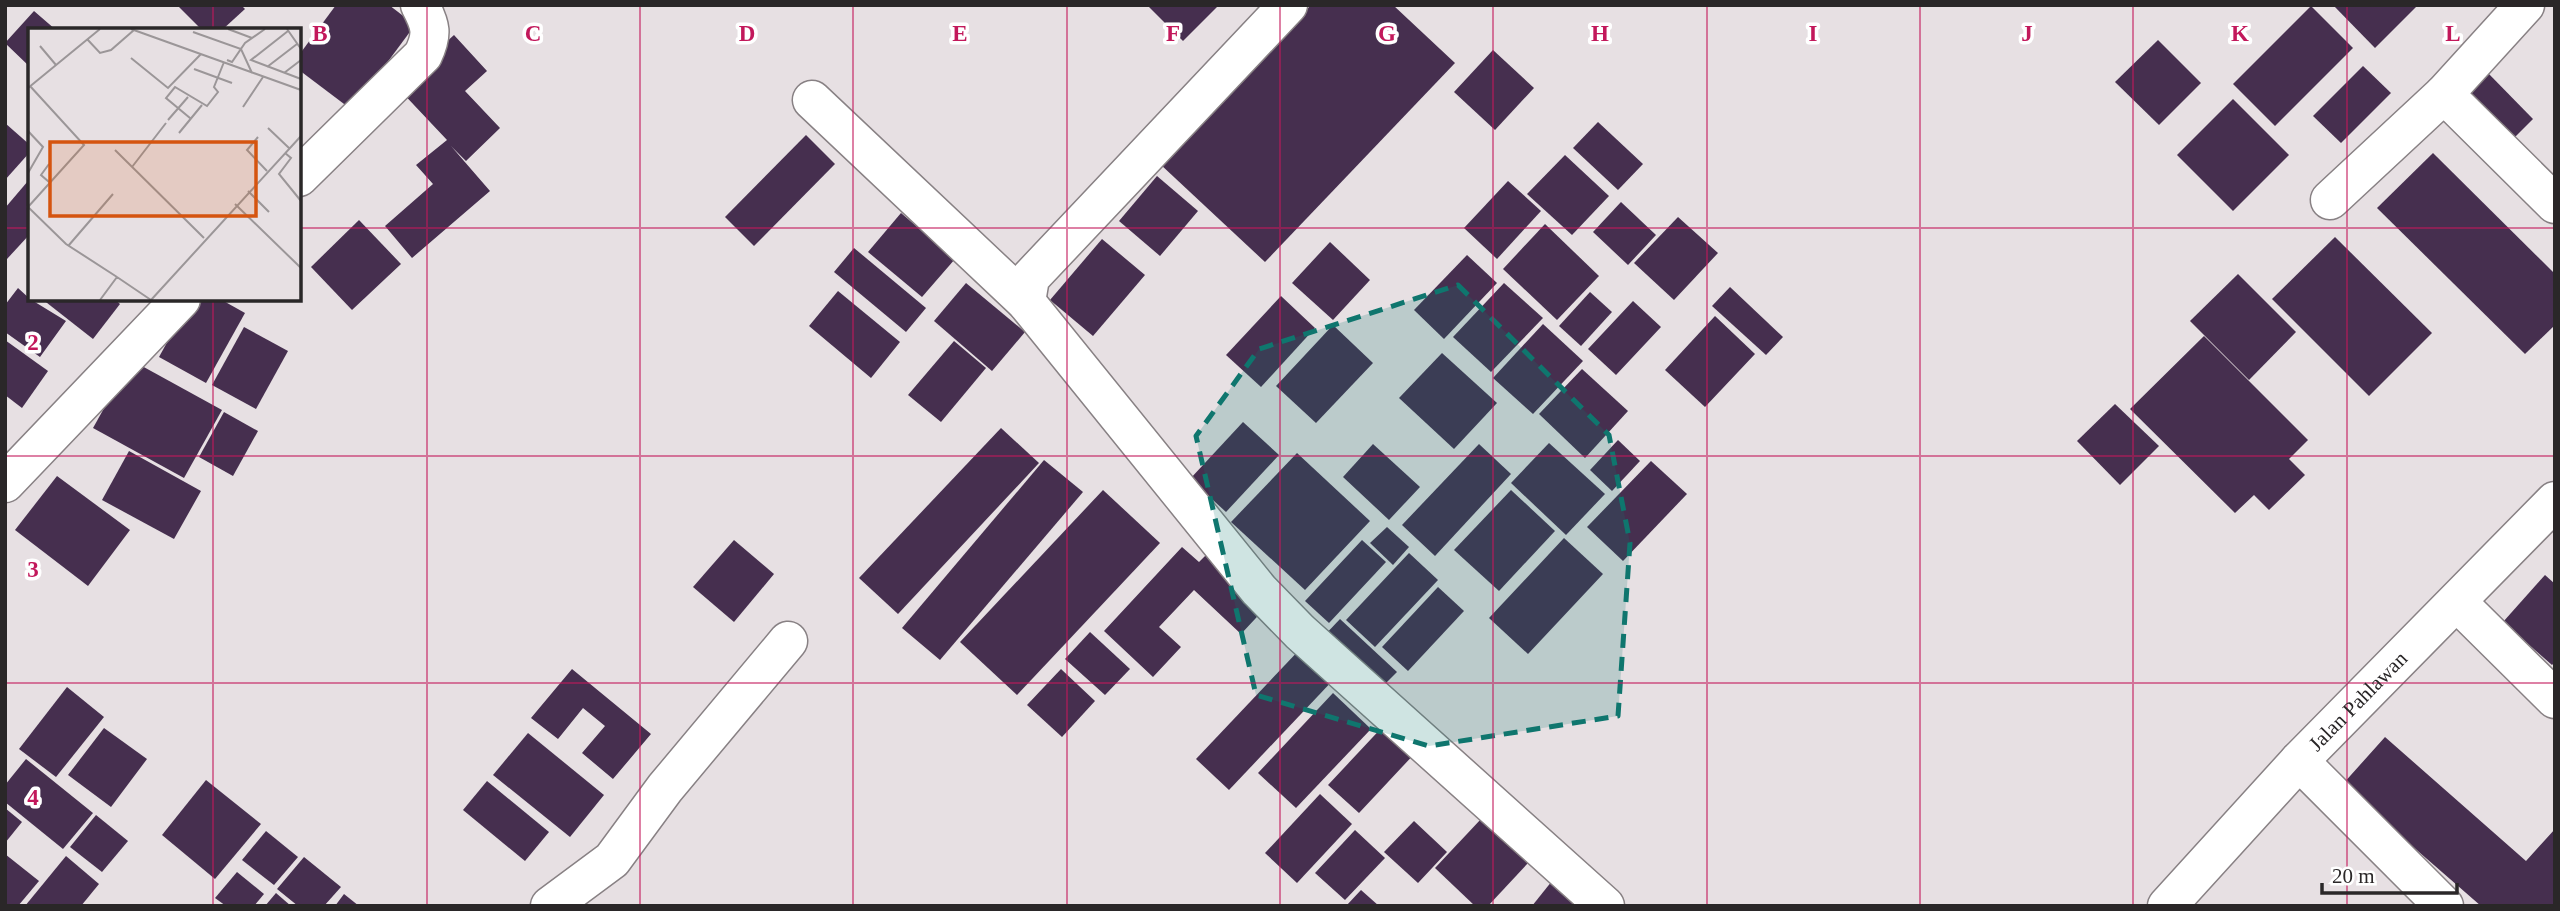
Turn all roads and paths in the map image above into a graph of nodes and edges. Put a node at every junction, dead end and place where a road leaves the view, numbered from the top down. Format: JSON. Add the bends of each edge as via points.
{"nodes":[{"id":1,"x":420,"y":5,"type":"edge"},
{"id":2,"x":1288,"y":5,"type":"edge"},
{"id":3,"x":2525,"y":5,"type":"edge"},
{"id":4,"x":2444,"y":94,"type":"junction"},
{"id":5,"x":812,"y":100,"type":"dead end"},
{"id":6,"x":301,"y":175,"type":"edge"},
{"id":7,"x":2330,"y":200,"type":"dead end"},
{"id":8,"x":2555,"y":204,"type":"edge"},
{"id":9,"x":179,"y":301,"type":"edge"},
{"id":10,"x":1026,"y":302,"type":"junction"},
{"id":11,"x":5,"y":483,"type":"edge"},
{"id":12,"x":2555,"y":501,"type":"edge"},
{"id":13,"x":2457,"y":602,"type":"junction"},
{"id":14,"x":788,"y":641,"type":"dead end"},
{"id":15,"x":2555,"y":699,"type":"edge"},
{"id":16,"x":2299,"y":761,"type":"junction"},
{"id":17,"x":550,"y":906,"type":"edge"},
{"id":18,"x":1605,"y":906,"type":"edge"},
{"id":19,"x":2167,"y":906,"type":"edge"},
{"id":20,"x":2444,"y":906,"type":"edge"}],
"edges":[{"from":1,"to":6,"type":"street","via":[[432,36],[423,55]]},
{"from":2,"to":10,"type":"street","via":[[1030,278]]},
{"from":3,"to":4,"type":"street"},
{"from":4,"to":7,"type":"street"},
{"from":4,"to":8,"type":"street"},
{"from":5,"to":10,"type":"street"},
{"from":9,"to":11,"type":"street"},
{"from":10,"to":18,"type":"street","via":[[1259,590],[1378,704]]},
{"from":12,"to":13,"type":"street","name":"Jalan Pahlawan"},
{"from":13,"to":15,"type":"street"},
{"from":13,"to":16,"type":"street","name":"Jalan Pahlawan"},
{"from":14,"to":17,"type":"street","via":[[612,860]]},
{"from":16,"to":19,"type":"street","name":"Jalan Pahlawan"},
{"from":16,"to":20,"type":"street"}]}
